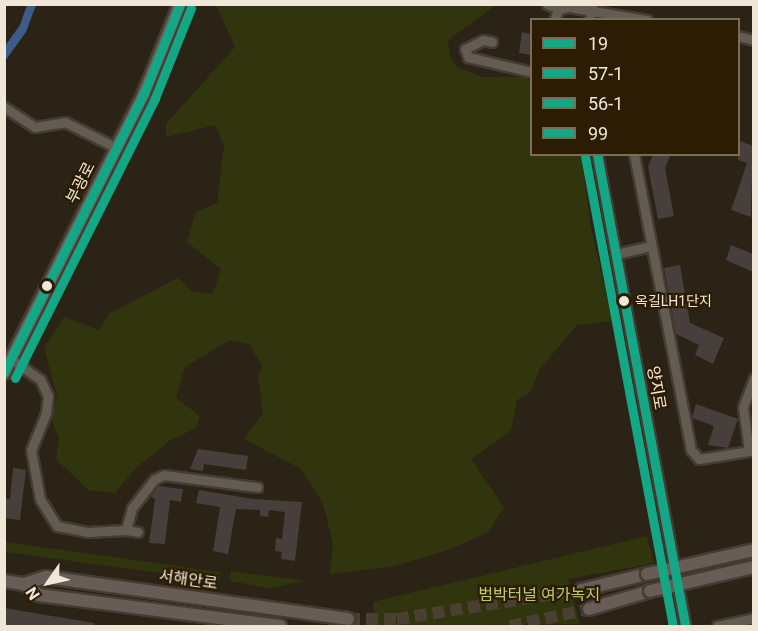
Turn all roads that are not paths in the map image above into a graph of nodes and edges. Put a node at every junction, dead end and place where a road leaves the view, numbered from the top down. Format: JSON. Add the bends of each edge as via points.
{"nodes":[{"id":1,"x":180,"y":4,"type":"edge"},
{"id":2,"x":547,"y":4,"type":"edge"},
{"id":3,"x":559,"y":9,"type":"junction"},
{"id":4,"x":591,"y":12,"type":"edge"},
{"id":5,"x":555,"y":18,"type":"edge"},
{"id":6,"x":633,"y":18,"type":"edge"},
{"id":7,"x":492,"y":42,"type":"dead end"},
{"id":8,"x":530,"y":72,"type":"edge"},
{"id":9,"x":4,"y":106,"type":"edge"},
{"id":10,"x":117,"y":148,"type":"junction"},
{"id":11,"x":597,"y":156,"type":"edge"},
{"id":12,"x":634,"y":156,"type":"edge"},
{"id":13,"x":650,"y":246,"type":"junction"},
{"id":14,"x":616,"y":254,"type":"junction"},
{"id":15,"x":11,"y":359,"type":"junction"},
{"id":16,"x":4,"y":373,"type":"edge"},
{"id":17,"x":753,"y":378,"type":"edge"},
{"id":18,"x":257,"y":487,"type":"dead end"},
{"id":19,"x":126,"y":530,"type":"junction"},
{"id":20,"x":138,"y":532,"type":"dead end"},
{"id":21,"x":753,"y":550,"type":"edge"},
{"id":22,"x":753,"y":567,"type":"edge"},
{"id":23,"x":4,"y":581,"type":"edge"},
{"id":24,"x":24,"y":584,"type":"junction"},
{"id":25,"x":581,"y":590,"type":"tunnel mouth"},
{"id":26,"x":589,"y":609,"type":"tunnel mouth"},
{"id":27,"x":348,"y":618,"type":"tunnel mouth"},
{"id":28,"x":753,"y":618,"type":"edge"},
{"id":29,"x":280,"y":627,"type":"edge"},
{"id":30,"x":685,"y":627,"type":"edge"},
{"id":31,"x":717,"y":627,"type":"edge"}],
"edges":[{"from":1,"to":10,"type":"main road","name":"부광로"},
{"from":2,"to":3,"type":"street"},
{"from":3,"to":4,"type":"street"},
{"from":3,"to":5,"type":"street"},
{"from":4,"to":6,"type":"street"},
{"from":7,"to":8,"type":"street","via":[[483,40],[465,49],[468,57]]},
{"from":9,"to":10,"type":"street","via":[[35,127],[64,122]]},
{"from":10,"to":15,"type":"main road","name":"부광로"},
{"from":11,"to":14,"type":"street","name":"양지로"},
{"from":12,"to":13,"type":"street"},
{"from":13,"to":14,"type":"street"},
{"from":13,"to":17,"type":"street","via":[[691,450],[699,459],[749,451],[743,407]]},
{"from":14,"to":30,"type":"street","name":"양지로"},
{"from":15,"to":16,"type":"main road","name":"부광로"},
{"from":15,"to":19,"type":"street","via":[[40,379],[48,396],[46,413],[31,450],[40,499],[51,520],[67,530]]},
{"from":18,"to":19,"type":"street","via":[[158,476],[132,508]]},
{"from":19,"to":20,"type":"street"},
{"from":21,"to":25,"type":"main road","bridge":true},
{"from":22,"to":26,"type":"main road","bridge":true},
{"from":23,"to":24,"type":"main road","name":"서해안로"},
{"from":24,"to":27,"type":"main road","name":"서해안로","via":[[46,577]]},
{"from":24,"to":29,"type":"main road","name":"서해안로","via":[[39,595]]},
{"from":28,"to":31,"type":"street"}]}
